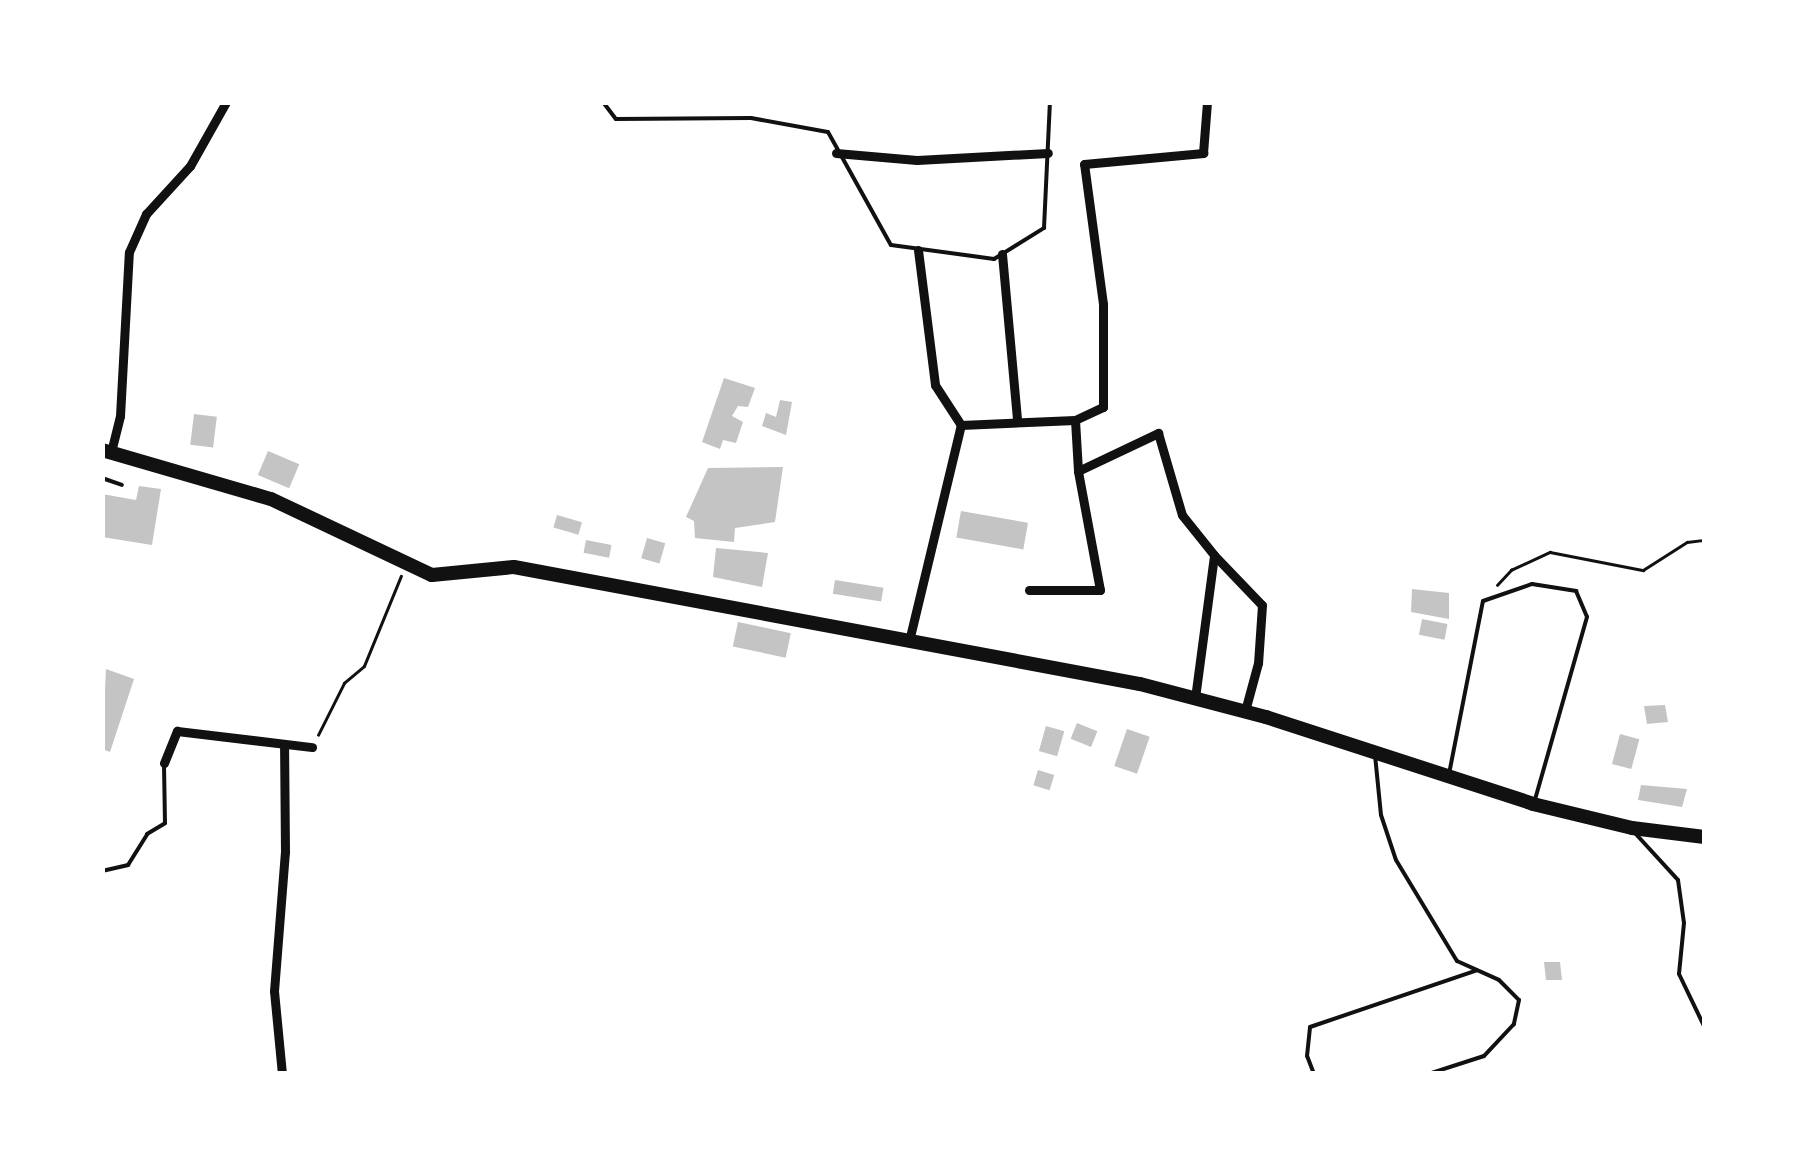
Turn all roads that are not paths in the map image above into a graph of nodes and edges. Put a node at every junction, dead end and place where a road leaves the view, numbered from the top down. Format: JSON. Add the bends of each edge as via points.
{"nodes":[{"id":1,"x":226,"y":102,"type":"edge"},
{"id":2,"x":603,"y":102,"type":"edge"},
{"id":3,"x":1050,"y":102,"type":"edge"},
{"id":4,"x":1207,"y":102,"type":"edge"},
{"id":5,"x":836,"y":153,"type":"junction"},
{"id":6,"x":1048,"y":153,"type":"junction"},
{"id":7,"x":918,"y":250,"type":"junction"},
{"id":8,"x":1002,"y":254,"type":"junction"},
{"id":9,"x":1017,"y":418,"type":"junction"},
{"id":10,"x":1075,"y":420,"type":"junction"},
{"id":11,"x":961,"y":425,"type":"junction"},
{"id":12,"x":106,"y":451,"type":"edge"},
{"id":13,"x":1078,"y":471,"type":"junction"},
{"id":14,"x":102,"y":478,"type":"edge"},
{"id":15,"x":122,"y":485,"type":"dead end"},
{"id":16,"x":1214,"y":555,"type":"junction"},
{"id":17,"x":1029,"y":590,"type":"dead end"},
{"id":18,"x":908,"y":641,"type":"junction"},
{"id":19,"x":1194,"y":698,"type":"junction"},
{"id":20,"x":1245,"y":711,"type":"junction"},
{"id":21,"x":284,"y":746,"type":"junction"},
{"id":22,"x":312,"y":747,"type":"road end"},
{"id":23,"x":1375,"y":750,"type":"junction"},
{"id":24,"x":164,"y":764,"type":"joint"},
{"id":25,"x":1449,"y":776,"type":"junction"},
{"id":26,"x":1533,"y":804,"type":"junction"},
{"id":27,"x":1632,"y":828,"type":"junction"},
{"id":28,"x":1704,"y":837,"type":"edge"},
{"id":29,"x":102,"y":871,"type":"edge"},
{"id":30,"x":1476,"y":970,"type":"junction"},
{"id":31,"x":1704,"y":1026,"type":"edge"},
{"id":32,"x":282,"y":1074,"type":"edge"},
{"id":33,"x":1314,"y":1074,"type":"edge"},
{"id":34,"x":1428,"y":1074,"type":"edge"}],
"edges":[{"from":1,"to":12,"type":"street","via":[[190,166],[146,214],[129,252],[120,416]]},
{"from":2,"to":5,"type":"lane","via":[[616,120],[751,118],[828,132]]},
{"from":3,"to":6,"type":"lane"},
{"from":4,"to":10,"type":"street","via":[[1202,153],[1084,164],[1108,373],[1104,408]]},
{"from":5,"to":6,"type":"street","via":[[917,160]]},
{"from":5,"to":7,"type":"lane","via":[[891,245]]},
{"from":6,"to":8,"type":"lane","via":[[1044,228]]},
{"from":7,"to":8,"type":"lane","via":[[994,259]]},
{"from":7,"to":11,"type":"street","via":[[935,385]]},
{"from":8,"to":9,"type":"street"},
{"from":9,"to":10,"type":"street"},
{"from":9,"to":11,"type":"street"},
{"from":10,"to":13,"type":"street"},
{"from":11,"to":18,"type":"street"},
{"from":12,"to":18,"type":"main road","via":[[272,499],[432,575],[514,567]]},
{"from":13,"to":16,"type":"street","via":[[1158,433],[1182,515]]},
{"from":13,"to":17,"type":"street","via":[[1100,590]]},
{"from":14,"to":15,"type":"lane"},
{"from":16,"to":19,"type":"street"},
{"from":16,"to":20,"type":"street","via":[[1262,606],[1258,662]]},
{"from":18,"to":19,"type":"main road"},
{"from":19,"to":20,"type":"main road"},
{"from":20,"to":23,"type":"main road"},
{"from":21,"to":22,"type":"street"},
{"from":21,"to":24,"type":"street","via":[[177,731]]},
{"from":21,"to":32,"type":"street","via":[[285,852],[274,991]]},
{"from":23,"to":25,"type":"main road"},
{"from":23,"to":30,"type":"lane","via":[[1381,814],[1396,860],[1458,961]]},
{"from":24,"to":29,"type":"lane","via":[[165,823],[147,834],[128,865]]},
{"from":25,"to":26,"type":"main road"},
{"from":25,"to":26,"type":"lane","via":[[1483,602],[1532,584],[1576,591],[1587,618]]},
{"from":26,"to":27,"type":"main road"},
{"from":27,"to":28,"type":"main road"},
{"from":27,"to":31,"type":"lane","via":[[1678,880],[1679,974]]},
{"from":30,"to":33,"type":"lane","via":[[1310,1028]]},
{"from":30,"to":34,"type":"lane","via":[[1519,1000],[1514,1024],[1484,1056]]}]}
